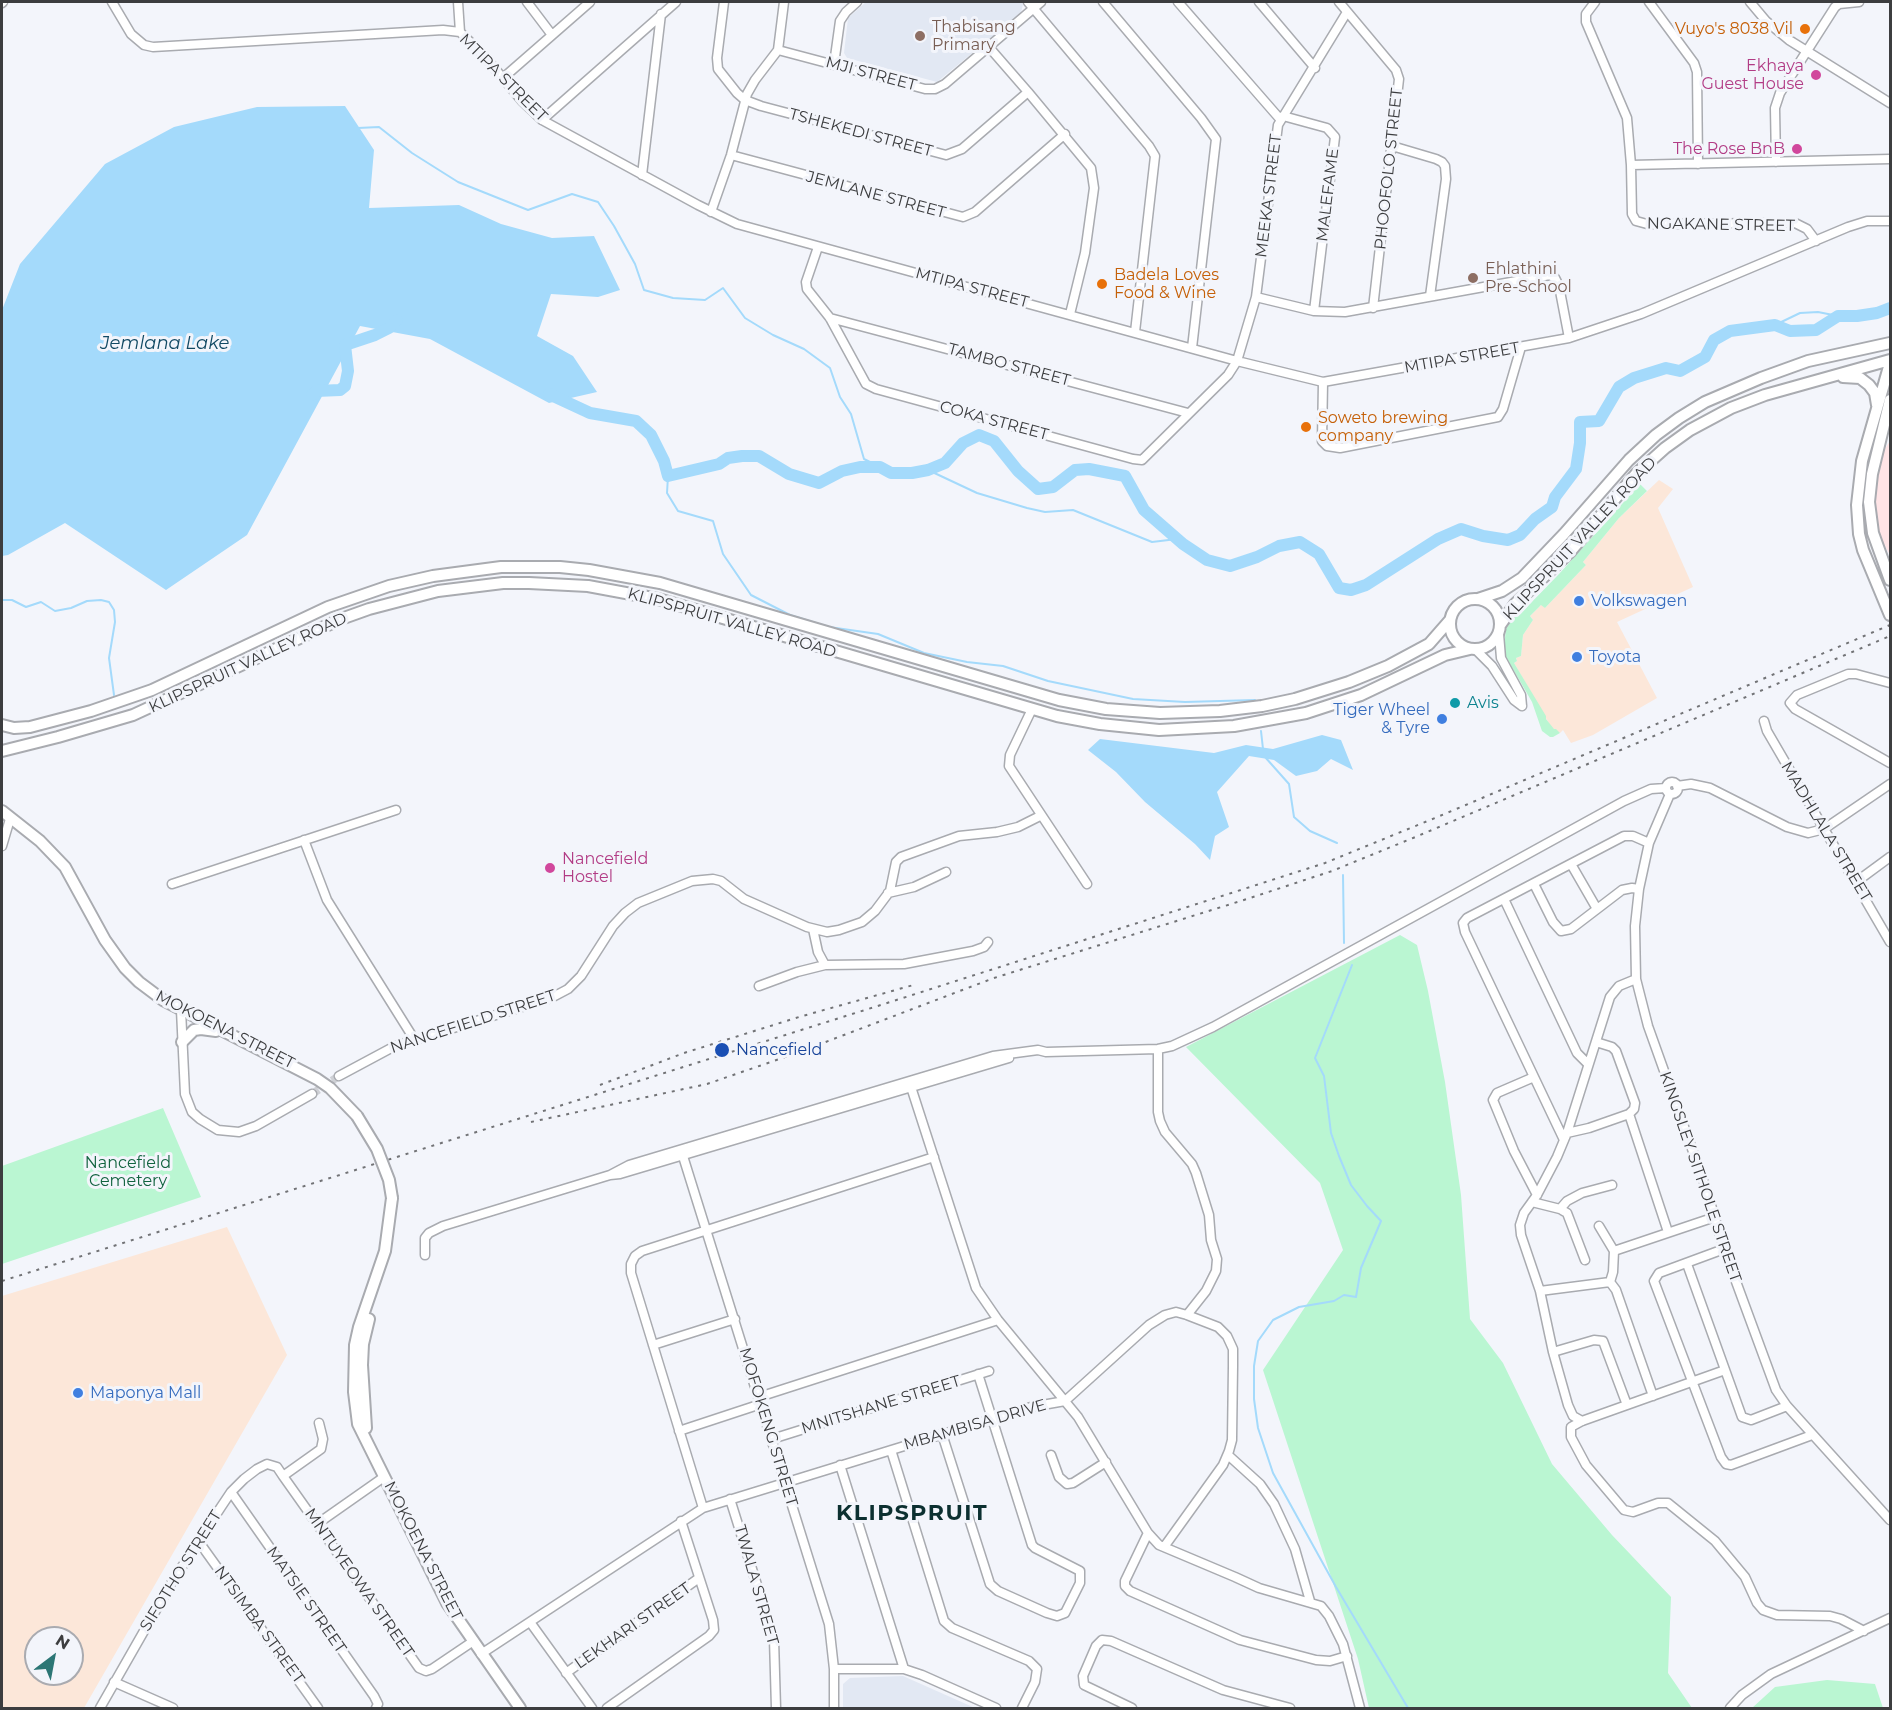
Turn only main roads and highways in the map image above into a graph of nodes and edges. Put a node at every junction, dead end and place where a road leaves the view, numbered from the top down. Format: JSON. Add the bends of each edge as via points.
{"nodes":[{"id":1,"x":1890,"y":336,"type":"edge"},
{"id":2,"x":1885,"y":344,"type":"edge"},
{"id":3,"x":1890,"y":362,"type":"edge"},
{"id":4,"x":1816,"y":380,"type":"junction"},
{"id":5,"x":1890,"y":400,"type":"edge"},
{"id":6,"x":1875,"y":417,"type":"junction"},
{"id":7,"x":1890,"y":580,"type":"edge"},
{"id":8,"x":1478,"y":599,"type":"junction"},
{"id":9,"x":1889,"y":611,"type":"edge"},
{"id":10,"x":1450,"y":620,"type":"junction"},
{"id":11,"x":1500,"y":629,"type":"junction"},
{"id":12,"x":1473,"y":649,"type":"junction"},
{"id":13,"x":2,"y":725,"type":"edge"},
{"id":14,"x":2,"y":751,"type":"edge"},
{"id":15,"x":2,"y":811,"type":"edge"},
{"id":16,"x":228,"y":1033,"type":"junction"},
{"id":17,"x":182,"y":1042,"type":"road end"},
{"id":18,"x":520,"y":1708,"type":"edge"}],
"edges":[{"from":1,"to":2,"type":"main road"},
{"from":2,"to":8,"type":"main road","name":"KLIPSPRUIT VALLEY ROAD","via":[[1809,361],[1761,378],[1679,418],[1629,460],[1522,578],[1502,591]]},
{"from":3,"to":4,"type":"main road","name":"KLIPSPRUIT VALLEY ROAD"},
{"from":3,"to":6,"type":"main road"},
{"from":4,"to":6,"type":"main road","via":[[1860,378],[1875,393]]},
{"from":4,"to":11,"type":"main road","name":"KLIPSPRUIT VALLEY ROAD","via":[[1731,408],[1665,448],[1636,474],[1570,552],[1515,604]]},
{"from":5,"to":7,"type":"main road","via":[[1869,502],[1873,533]]},
{"from":6,"to":9,"type":"main road","via":[[1859,477],[1857,518],[1865,557]]},
{"from":8,"to":10,"type":"main road","via":[[1461,603]]},
{"from":8,"to":11,"type":"main road","via":[[1494,607]]},
{"from":10,"to":12,"type":"main road","via":[[1454,638]]},
{"from":10,"to":13,"type":"main road","name":"KLIPSPRUIT VALLEY ROAD","via":[[1435,639],[1415,652],[1313,694],[1220,711],[1132,711],[1078,704],[1036,693],[660,583],[580,569],[501,567],[389,586],[328,608],[152,690],[30,727]]},
{"from":11,"to":12,"type":"main road","via":[[1489,646]]},
{"from":12,"to":14,"type":"main road","name":"KLIPSPRUIT VALLEY ROAD","via":[[1445,655],[1326,708],[1288,717],[1189,729],[1125,727],[1032,709],[658,599],[588,586],[503,583],[438,591],[369,609],[153,707],[93,728]]},
{"from":15,"to":16,"type":"main road","name":"MOKOENA STREET","via":[[65,867],[125,968],[153,993]]},
{"from":16,"to":17,"type":"main road","via":[[196,1029]]},
{"from":16,"to":18,"type":"main road","name":"MOKOENA STREET","bridge":true,"via":[[330,1088],[357,1116],[377,1149],[389,1180],[394,1239],[363,1344],[364,1411],[371,1449],[447,1603]]}]}
